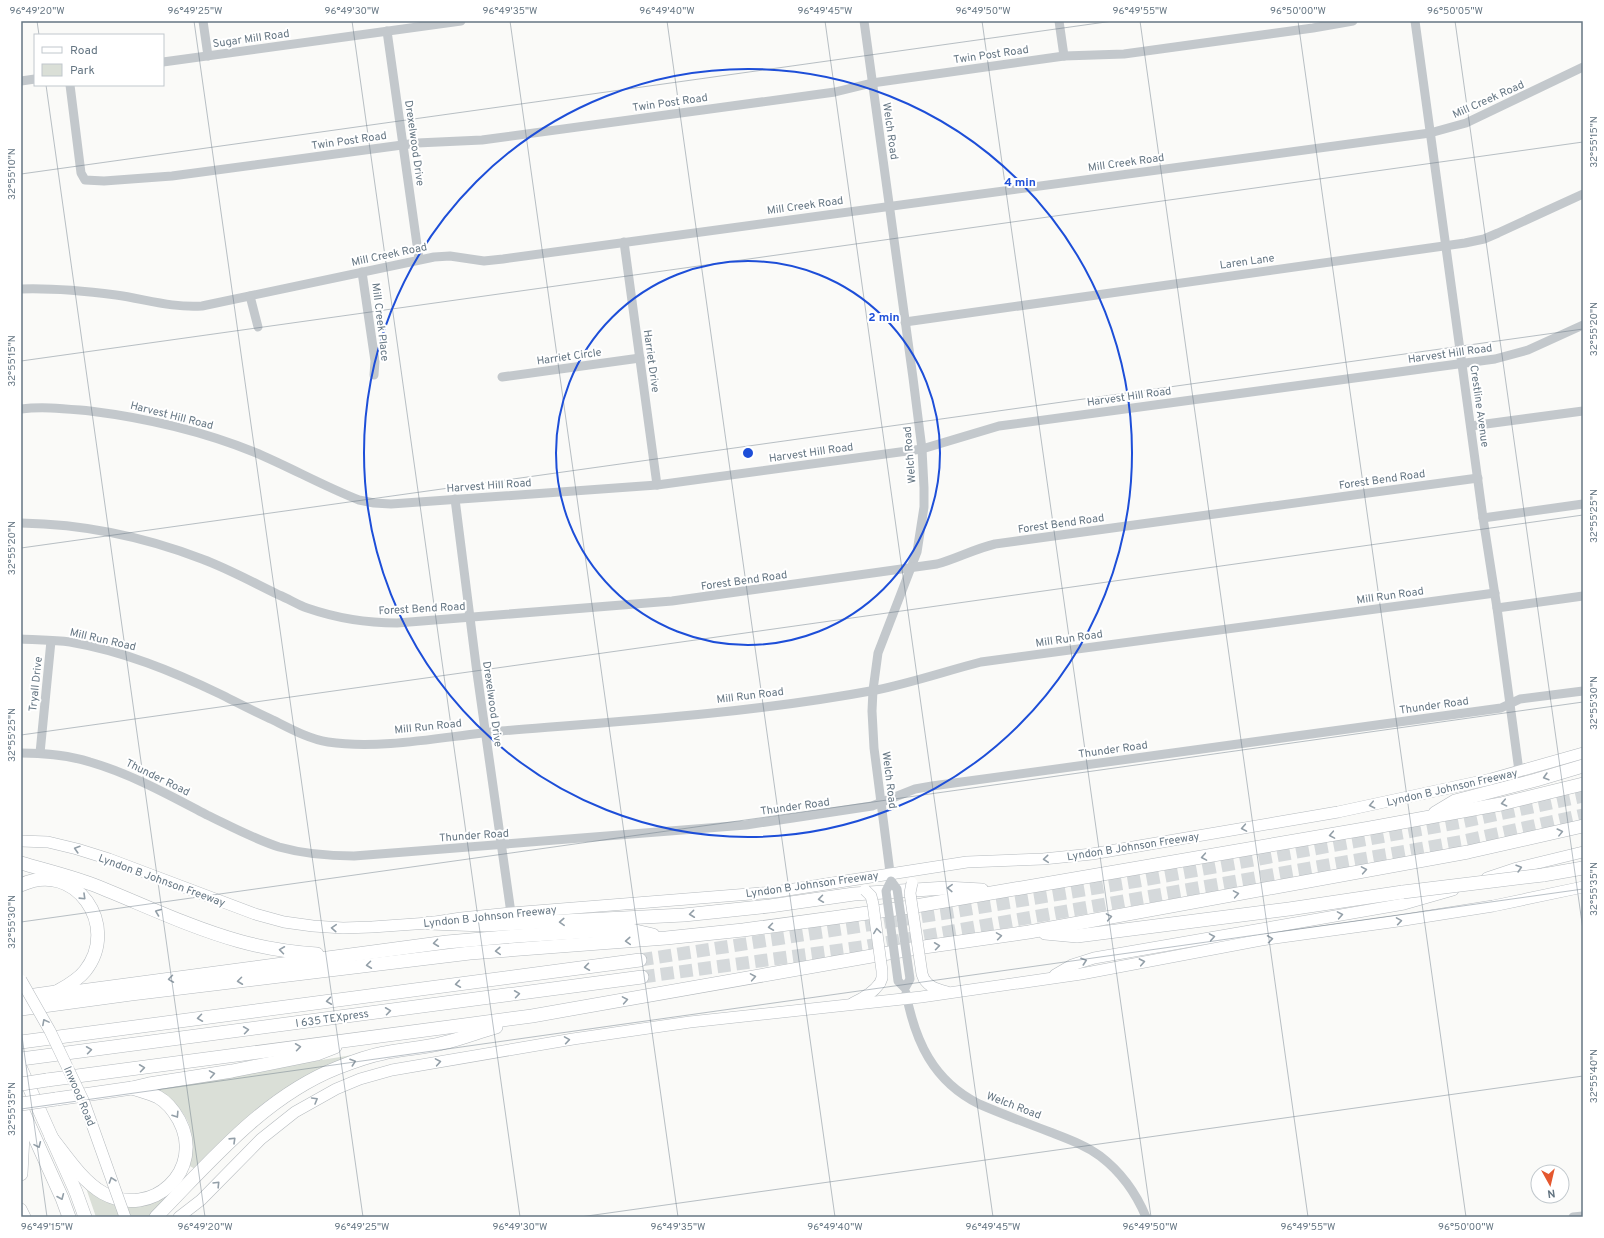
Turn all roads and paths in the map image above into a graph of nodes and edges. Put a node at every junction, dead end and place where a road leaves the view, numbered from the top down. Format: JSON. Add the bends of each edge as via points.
{"nodes":[{"id":1,"x":203,"y":21,"type":"edge"},
{"id":2,"x":461,"y":21,"type":"edge"},
{"id":3,"x":864,"y":21,"type":"edge"},
{"id":4,"x":1059,"y":21,"type":"edge"},
{"id":5,"x":1353,"y":21,"type":"edge"},
{"id":6,"x":1415,"y":21,"type":"edge"},
{"id":7,"x":387,"y":31,"type":"junction"},
{"id":8,"x":208,"y":56,"type":"junction"},
{"id":9,"x":1064,"y":56,"type":"junction"},
{"id":10,"x":164,"y":62,"type":"edge"},
{"id":11,"x":1583,"y":68,"type":"edge"},
{"id":12,"x":34,"y":79,"type":"edge"},
{"id":13,"x":21,"y":81,"type":"edge"},
{"id":14,"x":872,"y":83,"type":"junction"},
{"id":15,"x":70,"y":86,"type":"edge"},
{"id":16,"x":1430,"y":133,"type":"junction"},
{"id":17,"x":404,"y":144,"type":"junction"},
{"id":18,"x":1583,"y":194,"type":"edge"},
{"id":19,"x":889,"y":206,"type":"junction"},
{"id":20,"x":624,"y":242,"type":"junction"},
{"id":21,"x":1446,"y":245,"type":"junction"},
{"id":22,"x":419,"y":259,"type":"junction"},
{"id":23,"x":362,"y":272,"type":"junction"},
{"id":24,"x":21,"y":289,"type":"edge"},
{"id":25,"x":250,"y":296,"type":"junction"},
{"id":26,"x":905,"y":322,"type":"junction"},
{"id":27,"x":1583,"y":325,"type":"edge"},
{"id":28,"x":258,"y":327,"type":"dead end"},
{"id":29,"x":640,"y":358,"type":"junction"},
{"id":30,"x":1462,"y":363,"type":"junction"},
{"id":31,"x":374,"y":375,"type":"dead end"},
{"id":32,"x":502,"y":377,"type":"dead end"},
{"id":33,"x":21,"y":409,"type":"edge"},
{"id":34,"x":1583,"y":411,"type":"edge"},
{"id":35,"x":1471,"y":426,"type":"junction"},
{"id":36,"x":922,"y":449,"type":"junction"},
{"id":37,"x":1478,"y":478,"type":"junction"},
{"id":38,"x":657,"y":485,"type":"junction"},
{"id":39,"x":455,"y":499,"type":"junction"},
{"id":40,"x":1583,"y":504,"type":"edge"},
{"id":41,"x":1483,"y":518,"type":"junction"},
{"id":42,"x":21,"y":524,"type":"edge"},
{"id":43,"x":911,"y":568,"type":"junction"},
{"id":44,"x":1495,"y":593,"type":"junction"},
{"id":45,"x":1583,"y":596,"type":"edge"},
{"id":46,"x":1497,"y":608,"type":"junction"},
{"id":47,"x":469,"y":618,"type":"junction"},
{"id":48,"x":21,"y":639,"type":"edge"},
{"id":49,"x":51,"y":641,"type":"junction"},
{"id":50,"x":873,"y":690,"type":"junction"},
{"id":51,"x":1583,"y":691,"type":"edge"},
{"id":52,"x":1510,"y":704,"type":"junction"},
{"id":53,"x":485,"y":733,"type":"junction"},
{"id":54,"x":21,"y":753,"type":"edge"},
{"id":55,"x":40,"y":753,"type":"junction"},
{"id":56,"x":1583,"y":753,"type":"edge"},
{"id":57,"x":1583,"y":766,"type":"edge"},
{"id":58,"x":1519,"y":771,"type":"junction"},
{"id":59,"x":1583,"y":784,"type":"edge"},
{"id":60,"x":881,"y":803,"type":"junction"},
{"id":61,"x":1428,"y":817,"type":"junction"},
{"id":62,"x":1583,"y":826,"type":"edge"},
{"id":63,"x":21,"y":840,"type":"edge"},
{"id":64,"x":502,"y":846,"type":"junction"},
{"id":65,"x":1583,"y":852,"type":"edge"},
{"id":66,"x":21,"y":863,"type":"edge"},
{"id":67,"x":943,"y":865,"type":"junction"},
{"id":68,"x":1583,"y":868,"type":"edge"},
{"id":69,"x":890,"y":877,"type":"junction"},
{"id":70,"x":852,"y":880,"type":"junction"},
{"id":71,"x":21,"y":885,"type":"edge"},
{"id":72,"x":1583,"y":887,"type":"edge"},
{"id":73,"x":1003,"y":891,"type":"junction"},
{"id":74,"x":511,"y":913,"type":"junction"},
{"id":75,"x":429,"y":923,"type":"junction"},
{"id":76,"x":1029,"y":932,"type":"junction"},
{"id":77,"x":666,"y":938,"type":"junction"},
{"id":78,"x":334,"y":956,"type":"junction"},
{"id":79,"x":640,"y":960,"type":"tunnel mouth"},
{"id":80,"x":642,"y":977,"type":"tunnel mouth"},
{"id":81,"x":1049,"y":978,"type":"junction"},
{"id":82,"x":21,"y":980,"type":"edge"},
{"id":83,"x":56,"y":992,"type":"junction"},
{"id":84,"x":953,"y":993,"type":"junction"},
{"id":85,"x":906,"y":994,"type":"junction"},
{"id":86,"x":21,"y":997,"type":"edge"},
{"id":87,"x":843,"y":1006,"type":"junction"},
{"id":88,"x":21,"y":1010,"type":"edge"},
{"id":89,"x":532,"y":1016,"type":"junction"},
{"id":90,"x":353,"y":1040,"type":"junction"},
{"id":91,"x":25,"y":1042,"type":"edge"},
{"id":92,"x":21,"y":1059,"type":"edge"},
{"id":93,"x":21,"y":1070,"type":"edge"},
{"id":94,"x":21,"y":1084,"type":"edge"},
{"id":95,"x":132,"y":1088,"type":"junction"},
{"id":96,"x":22,"y":1108,"type":"edge"},
{"id":97,"x":51,"y":1137,"type":"junction"},
{"id":98,"x":21,"y":1174,"type":"edge"},
{"id":99,"x":21,"y":1209,"type":"edge"},
{"id":100,"x":1583,"y":1216,"type":"edge"},
{"id":101,"x":25,"y":1217,"type":"edge"},
{"id":102,"x":69,"y":1217,"type":"edge"},
{"id":103,"x":85,"y":1217,"type":"edge"},
{"id":104,"x":125,"y":1217,"type":"edge"},
{"id":105,"x":156,"y":1217,"type":"edge"},
{"id":106,"x":179,"y":1217,"type":"edge"},
{"id":107,"x":1146,"y":1217,"type":"edge"},
{"id":108,"x":1574,"y":1217,"type":"edge"}],
"edges":[{"from":1,"to":8,"type":"street"},
{"from":2,"to":7,"type":"street","name":"Sugar Mill Road"},
{"from":3,"to":14,"type":"street","name":"Welch Road"},
{"from":4,"to":9,"type":"street"},
{"from":5,"to":9,"type":"street","name":"Twin Post Road","via":[[1124,54]]},
{"from":6,"to":16,"type":"street","name":"Crestline Avenue"},
{"from":7,"to":8,"type":"street","name":"Sugar Mill Road"},
{"from":7,"to":17,"type":"street","name":"Drexelwood Drive"},
{"from":8,"to":10,"type":"street","name":"Sugar Mill Road"},
{"from":9,"to":14,"type":"street","name":"Twin Post Road"},
{"from":11,"to":16,"type":"street","name":"Mill Creek Road","via":[[1466,123]]},
{"from":12,"to":13,"type":"street"},
{"from":14,"to":17,"type":"street","name":"Twin Post Road","via":[[834,92],[482,140]]},
{"from":14,"to":19,"type":"street","name":"Welch Road"},
{"from":15,"to":17,"type":"street","name":"Twin Post Road","via":[[82,173],[85,180],[93,182],[172,176]]},
{"from":16,"to":19,"type":"street","name":"Mill Creek Road"},
{"from":16,"to":21,"type":"street","name":"Crestline Avenue"},
{"from":17,"to":22,"type":"street","name":"Drexelwood Drive"},
{"from":18,"to":21,"type":"street","name":"Laren Lane","via":[[1484,239]]},
{"from":19,"to":20,"type":"street","name":"Mill Creek Road"},
{"from":19,"to":26,"type":"street","name":"Welch Road"},
{"from":20,"to":22,"type":"street","name":"Mill Creek Road","via":[[484,261],[450,256]]},
{"from":20,"to":29,"type":"street","name":"Harriet Drive"},
{"from":21,"to":26,"type":"street","name":"Laren Lane"},
{"from":21,"to":30,"type":"street","name":"Crestline Avenue"},
{"from":22,"to":23,"type":"street","name":"Mill Creek Road"},
{"from":23,"to":25,"type":"street","name":"Mill Creek Road"},
{"from":23,"to":31,"type":"street","name":"Mill Creek Place","via":[[375,360]]},
{"from":24,"to":25,"type":"street","name":"Mill Creek Road","via":[[116,295],[188,307]]},
{"from":25,"to":28,"type":"street"},
{"from":26,"to":36,"type":"street","name":"Welch Road"},
{"from":27,"to":30,"type":"street","name":"Harvest Hill Road","via":[[1514,355]]},
{"from":29,"to":32,"type":"street","name":"Harriet Circle"},
{"from":29,"to":38,"type":"street","name":"Harriet Drive"},
{"from":30,"to":35,"type":"street","name":"Crestline Avenue"},
{"from":30,"to":36,"type":"street","name":"Harvest Hill Road","via":[[1000,426]]},
{"from":33,"to":39,"type":"street","name":"Harvest Hill Road","via":[[60,408],[109,414],[200,433],[255,452],[359,500],[374,504]]},
{"from":34,"to":35,"type":"street"},
{"from":35,"to":37,"type":"street","name":"Crestline Avenue"},
{"from":36,"to":38,"type":"street","name":"Harvest Hill Road"},
{"from":36,"to":43,"type":"street","name":"Welch Road","via":[[924,507],[917,552]]},
{"from":37,"to":41,"type":"street","name":"Crestline Avenue"},
{"from":37,"to":43,"type":"street","name":"Forest Bend Road","via":[[994,544],[950,560]]},
{"from":38,"to":39,"type":"street","name":"Harvest Hill Road"},
{"from":39,"to":47,"type":"street","name":"Drexelwood Drive"},
{"from":40,"to":41,"type":"street"},
{"from":41,"to":44,"type":"street","name":"Crestline Avenue"},
{"from":42,"to":47,"type":"street","name":"Forest Bend Road","via":[[68,526],[110,532],[158,544],[203,559],[306,608],[354,620],[397,623]]},
{"from":43,"to":47,"type":"street","name":"Forest Bend Road","via":[[672,601]]},
{"from":43,"to":50,"type":"street","name":"Welch Road","via":[[878,653]]},
{"from":44,"to":46,"type":"street","name":"Crestline Avenue"},
{"from":44,"to":50,"type":"street","name":"Mill Run Road","via":[[981,662],[901,685]]},
{"from":45,"to":46,"type":"street"},
{"from":46,"to":52,"type":"street","name":"Crestline Avenue"},
{"from":47,"to":53,"type":"street","name":"Drexelwood Drive"},
{"from":48,"to":49,"type":"street","name":"Mill Run Road"},
{"from":49,"to":53,"type":"street","name":"Mill Run Road","via":[[68,642],[131,656],[318,740],[357,744]]},
{"from":49,"to":55,"type":"street","name":"Tryall Drive"},
{"from":50,"to":53,"type":"street","name":"Mill Run Road","via":[[672,717]]},
{"from":50,"to":60,"type":"street","name":"Welch Road","via":[[873,732]]},
{"from":51,"to":52,"type":"street","name":"Thunder Road","via":[[1520,699]]},
{"from":52,"to":58,"type":"street","name":"Crestline Avenue"},
{"from":52,"to":60,"type":"street","name":"Thunder Road","via":[[1501,708],[932,786]]},
{"from":53,"to":64,"type":"street","name":"Drexelwood Drive"},
{"from":54,"to":55,"type":"street","name":"Thunder Road"},
{"from":55,"to":64,"type":"street","name":"Thunder Road","via":[[88,761],[109,768],[254,837],[304,853],[354,856]]},
{"from":56,"to":58,"type":"main road","name":"Lyndon B Johnson Freeway"},
{"from":57,"to":61,"type":"highway","one_way":true,"via":[[1455,800]]},
{"from":58,"to":67,"type":"main road","name":"Lyndon B Johnson Freeway","one_way":true,"via":[[1338,812],[1135,847],[1043,859]]},
{"from":59,"to":61,"type":"highway","name":"Lyndon B Johnson Freeway","one_way":true,"via":[[1501,804]]},
{"from":60,"to":64,"type":"street","name":"Thunder Road","via":[[746,825]]},
{"from":60,"to":69,"type":"street","name":"Welch Road"},
{"from":61,"to":73,"type":"highway","name":"Lyndon B Johnson Freeway","one_way":true},
{"from":76,"to":62,"type":"highway","one_way":true,"via":[[1460,853]]},
{"from":75,"to":63,"type":"main road","name":"Lyndon B Johnson Freeway","one_way":true,"via":[[343,928],[284,922],[254,914],[109,860],[48,842]]},
{"from":64,"to":74,"type":"street","name":"Drexelwood Drive"},
{"from":81,"to":65,"type":"main road","one_way":true,"via":[[1072,965],[1094,958],[1404,904],[1517,868]]},
{"from":78,"to":66,"type":"highway","one_way":true,"via":[[267,948],[238,941],[87,883]]},
{"from":67,"to":69,"type":"main road","name":"Lyndon B Johnson Freeway"},
{"from":67,"to":84,"type":"main road","bridge":true,"via":[[918,876],[912,883],[910,893],[924,979],[934,988]]},
{"from":68,"to":76,"type":"highway","bridge":true,"via":[[1076,936]]},
{"from":69,"to":70,"type":"main road","name":"Lyndon B Johnson Freeway"},
{"from":69,"to":85,"type":"street","name":"Welch Road","bridge":true,"via":[[897,890],[910,979]]},
{"from":70,"to":74,"type":"main road","name":"Lyndon B Johnson Freeway","via":[[775,892]]},
{"from":87,"to":70,"type":"main road","one_way":true,"bridge":true,"via":[[875,990],[882,978],[871,896]]},
{"from":71,"to":83,"type":"highway","one_way":true,"via":[[38,880],[63,883],[83,896],[94,913],[98,935],[90,963],[76,980]]},
{"from":81,"to":72,"type":"main road","one_way":true,"via":[[1261,940],[1493,906]]},
{"from":73,"to":75,"type":"highway","one_way":true,"via":[[946,888],[854,894],[684,915],[484,925]]},
{"from":73,"to":77,"type":"highway","name":"Lyndon B Johnson Freeway","one_way":true,"via":[[832,918]]},
{"from":74,"to":75,"type":"main road","name":"Lyndon B Johnson Freeway"},
{"from":89,"to":76,"type":"highway","one_way":true,"via":[[917,948]]},
{"from":77,"to":78,"type":"highway","one_way":true,"via":[[627,929],[447,942]]},
{"from":77,"to":88,"type":"highway","name":"Lyndon B Johnson Freeway","one_way":true,"via":[[470,953],[131,994]]},
{"from":78,"to":83,"type":"highway","one_way":true,"via":[[80,991]]},
{"from":79,"to":91,"type":"highway","name":"I 635 TEXpress","one_way":true},
{"from":92,"to":80,"type":"highway","name":"I 635 TEXpress","one_way":true},
{"from":81,"to":84,"type":"main road"},
{"from":104,"to":82,"type":"main road","name":"Inwood Road","one_way":true,"bridge":true,"via":[[84,1102],[50,1031]]},
{"from":83,"to":86,"type":"highway"},
{"from":84,"to":85,"type":"main road"},
{"from":85,"to":87,"type":"main road"},
{"from":85,"to":107,"type":"street","name":"Welch Road","via":[[912,1024],[920,1043],[931,1064],[949,1084],[978,1104],[1078,1143],[1095,1153],[1126,1181]]},
{"from":106,"to":87,"type":"main road","one_way":true,"via":[[202,1200],[277,1125],[320,1097],[360,1080],[399,1069],[574,1039],[690,1022]]},
{"from":89,"to":90,"type":"highway"},
{"from":105,"to":89,"type":"highway","one_way":true,"via":[[252,1122],[315,1078],[336,1068],[383,1053],[444,1043]]},
{"from":94,"to":90,"type":"highway","one_way":true,"bridge":true},
{"from":95,"to":90,"type":"highway","one_way":true,"via":[[317,1054]]},
{"from":93,"to":97,"type":"highway"},
{"from":95,"to":96,"type":"highway","bridge":true,"via":[[56,1099]]},
{"from":95,"to":97,"type":"highway","one_way":true,"via":[[165,1102],[177,1116],[184,1132],[186,1150],[182,1169],[173,1182],[160,1193],[151,1198],[133,1201],[101,1192],[81,1174]]},
{"from":96,"to":98,"type":"highway"},
{"from":96,"to":102,"type":"highway","one_way":true},
{"from":97,"to":103,"type":"highway"},
{"from":99,"to":101,"type":"main road"},
{"from":100,"to":108,"type":"street"}]}
